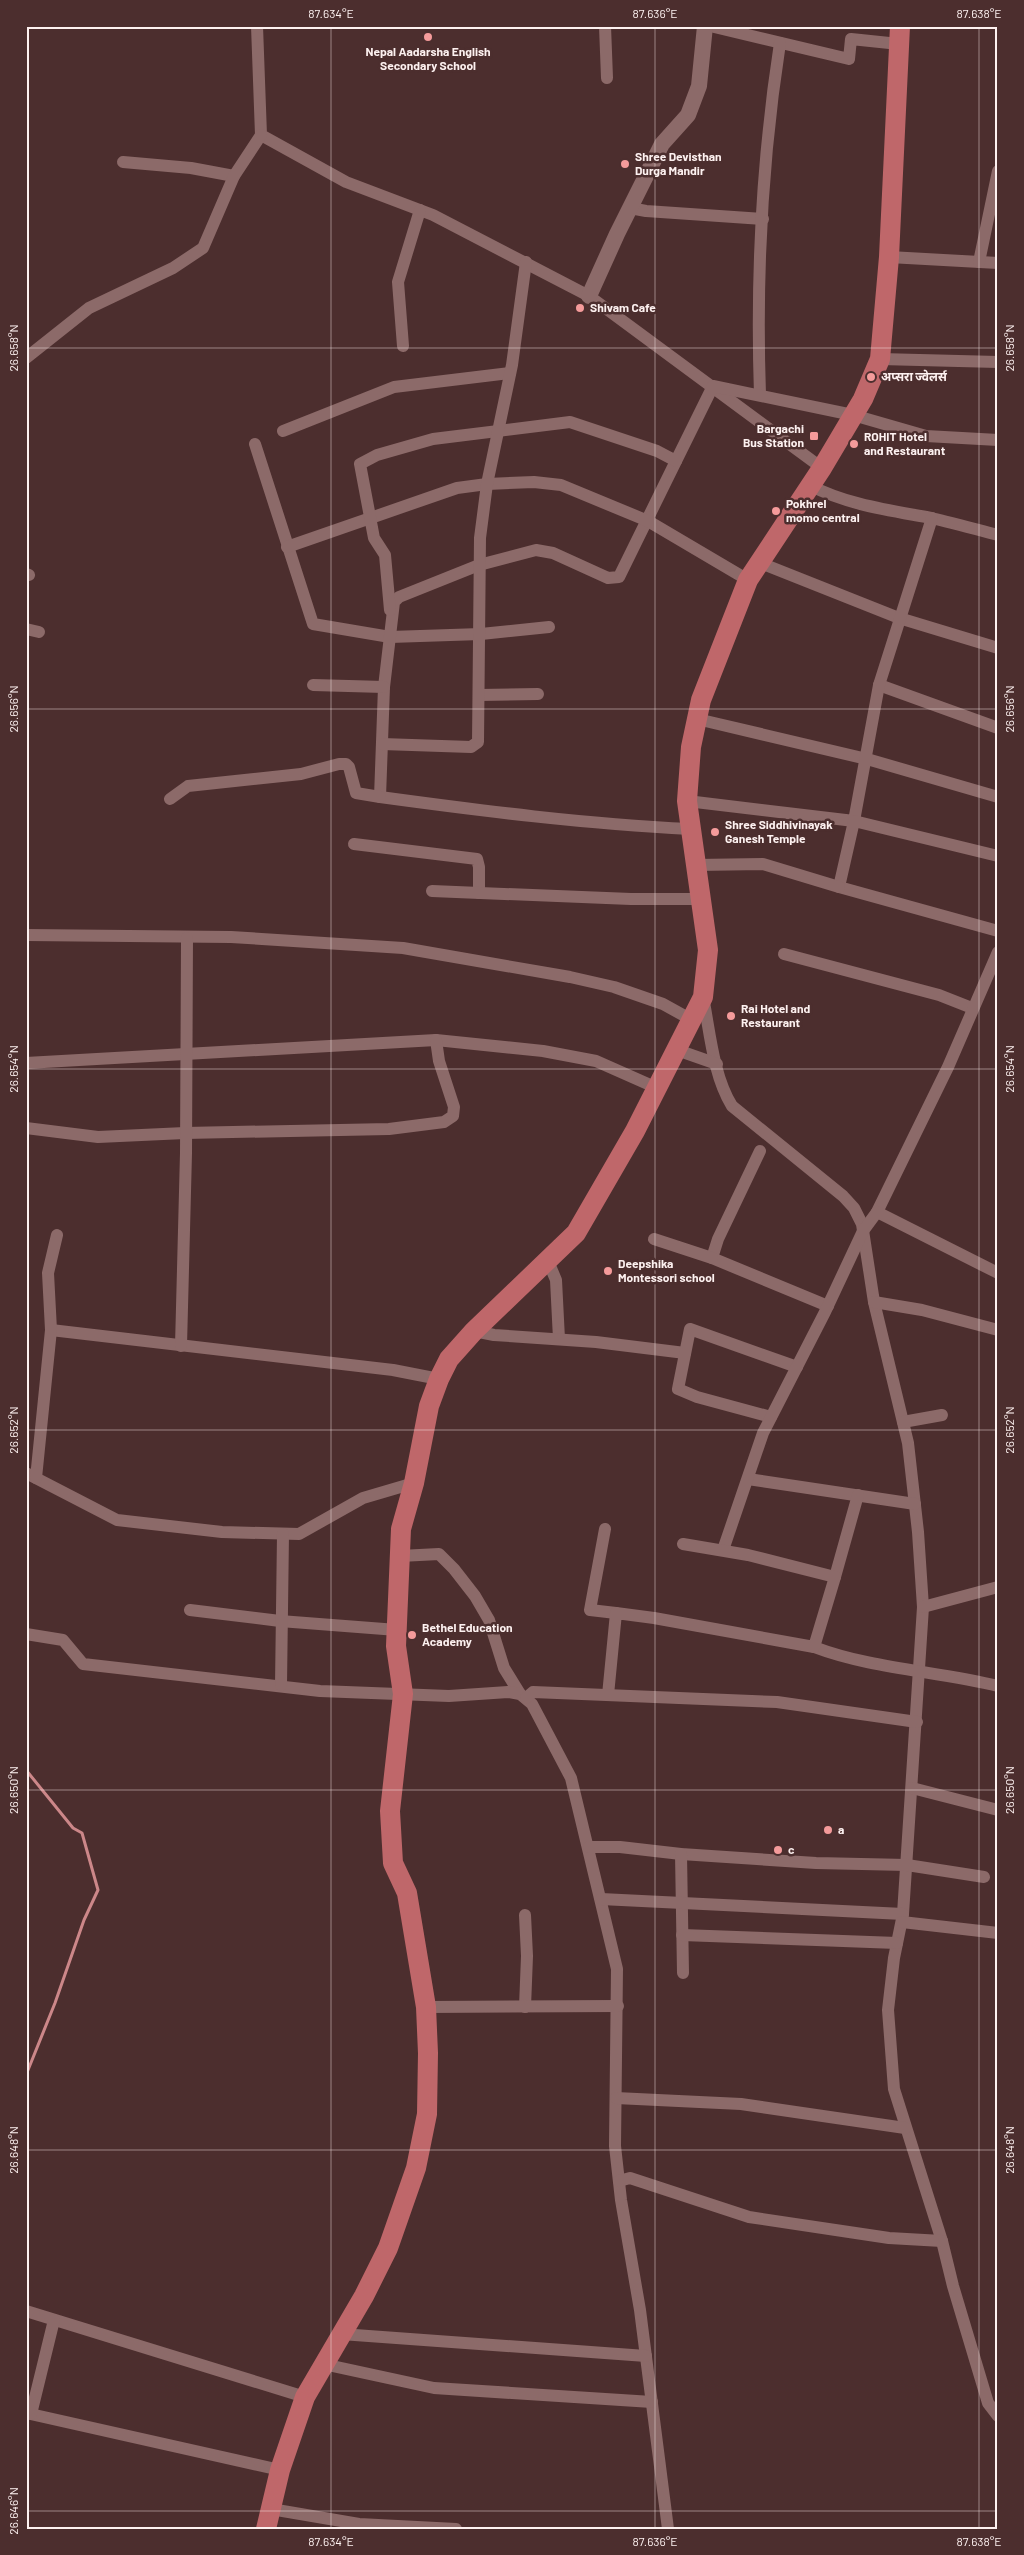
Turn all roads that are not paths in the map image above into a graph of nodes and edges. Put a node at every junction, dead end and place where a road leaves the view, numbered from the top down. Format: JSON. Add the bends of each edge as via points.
{"nodes":[{"id":1,"x":257,"y":26,"type":"edge"},
{"id":2,"x":606,"y":26,"type":"edge"},
{"id":3,"x":705,"y":26,"type":"edge"},
{"id":4,"x":710,"y":26,"type":"edge"},
{"id":5,"x":899,"y":35,"type":"edge"},
{"id":6,"x":780,"y":43,"type":"junction"},
{"id":7,"x":607,"y":78,"type":"dead end"},
{"id":8,"x":261,"y":136,"type":"junction"},
{"id":9,"x":123,"y":162,"type":"dead end"},
{"id":10,"x":998,"y":171,"type":"edge"},
{"id":11,"x":234,"y":176,"type":"junction"},
{"id":12,"x":630,"y":208,"type":"junction"},
{"id":13,"x":420,"y":210,"type":"junction"},
{"id":14,"x":763,"y":219,"type":"junction"},
{"id":15,"x":888,"y":256,"type":"junction"},
{"id":16,"x":526,"y":262,"type":"junction"},
{"id":17,"x":979,"y":262,"type":"junction"},
{"id":18,"x":998,"y":263,"type":"edge"},
{"id":19,"x":590,"y":296,"type":"junction"},
{"id":20,"x":403,"y":346,"type":"dead end"},
{"id":21,"x":26,"y":358,"type":"edge"},
{"id":22,"x":880,"y":359,"type":"junction"},
{"id":23,"x":998,"y":362,"type":"edge"},
{"id":24,"x":510,"y":374,"type":"junction"},
{"id":25,"x":713,"y":386,"type":"junction"},
{"id":26,"x":760,"y":395,"type":"junction"},
{"id":27,"x":853,"y":415,"type":"junction"},
{"id":28,"x":283,"y":431,"type":"dead end"},
{"id":29,"x":499,"y":431,"type":"junction"},
{"id":30,"x":998,"y":440,"type":"edge"},
{"id":31,"x":255,"y":444,"type":"dead end"},
{"id":32,"x":676,"y":461,"type":"junction"},
{"id":33,"x":822,"y":468,"type":"junction"},
{"id":34,"x":487,"y":484,"type":"junction"},
{"id":35,"x":809,"y":485,"type":"junction"},
{"id":36,"x":932,"y":518,"type":"junction"},
{"id":37,"x":369,"y":519,"type":"junction"},
{"id":38,"x":648,"y":521,"type":"junction"},
{"id":39,"x":998,"y":534,"type":"edge"},
{"id":40,"x":288,"y":547,"type":"junction"},
{"id":41,"x":758,"y":562,"type":"junction"},
{"id":42,"x":478,"y":565,"type":"junction"},
{"id":43,"x":748,"y":580,"type":"junction"},
{"id":44,"x":899,"y":618,"type":"junction"},
{"id":45,"x":390,"y":621,"type":"junction"},
{"id":46,"x":549,"y":627,"type":"dead end"},
{"id":47,"x":26,"y":629,"type":"edge"},
{"id":48,"x":39,"y":632,"type":"dead end"},
{"id":49,"x":481,"y":634,"type":"junction"},
{"id":50,"x":390,"y":637,"type":"junction"},
{"id":51,"x":998,"y":648,"type":"edge"},
{"id":52,"x":879,"y":684,"type":"junction"},
{"id":53,"x":313,"y":685,"type":"dead end"},
{"id":54,"x":384,"y":687,"type":"junction"},
{"id":55,"x":538,"y":694,"type":"dead end"},
{"id":56,"x":479,"y":695,"type":"junction"},
{"id":57,"x":698,"y":719,"type":"junction"},
{"id":58,"x":998,"y":728,"type":"edge"},
{"id":59,"x":382,"y":744,"type":"junction"},
{"id":60,"x":867,"y":759,"type":"junction"},
{"id":61,"x":380,"y":797,"type":"junction"},
{"id":62,"x":998,"y":798,"type":"edge"},
{"id":63,"x":170,"y":799,"type":"dead end"},
{"id":64,"x":687,"y":801,"type":"junction"},
{"id":65,"x":854,"y":821,"type":"junction"},
{"id":66,"x":690,"y":829,"type":"junction"},
{"id":67,"x":354,"y":844,"type":"dead end"},
{"id":68,"x":998,"y":856,"type":"edge"},
{"id":69,"x":696,"y":865,"type":"junction"},
{"id":70,"x":839,"y":887,"type":"junction"},
{"id":71,"x":432,"y":891,"type":"dead end"},
{"id":72,"x":479,"y":893,"type":"junction"},
{"id":73,"x":701,"y":899,"type":"junction"},
{"id":74,"x":998,"y":931,"type":"edge"},
{"id":75,"x":26,"y":935,"type":"edge"},
{"id":76,"x":187,"y":938,"type":"junction"},
{"id":77,"x":998,"y":952,"type":"edge"},
{"id":78,"x":784,"y":954,"type":"dead end"},
{"id":79,"x":704,"y":997,"type":"junction"},
{"id":80,"x":972,"y":1008,"type":"junction"},
{"id":81,"x":692,"y":1020,"type":"junction"},
{"id":82,"x":436,"y":1040,"type":"junction"},
{"id":83,"x":677,"y":1050,"type":"junction"},
{"id":84,"x":187,"y":1055,"type":"junction"},
{"id":85,"x":26,"y":1063,"type":"edge"},
{"id":86,"x":717,"y":1064,"type":"junction"},
{"id":87,"x":657,"y":1088,"type":"junction"},
{"id":88,"x":26,"y":1128,"type":"edge"},
{"id":89,"x":186,"y":1133,"type":"junction"},
{"id":90,"x":760,"y":1151,"type":"dead end"},
{"id":91,"x":877,"y":1212,"type":"junction"},
{"id":92,"x":863,"y":1231,"type":"junction"},
{"id":93,"x":57,"y":1235,"type":"dead end"},
{"id":94,"x":654,"y":1239,"type":"dead end"},
{"id":95,"x":712,"y":1258,"type":"junction"},
{"id":96,"x":548,"y":1261,"type":"junction"},
{"id":97,"x":998,"y":1273,"type":"edge"},
{"id":98,"x":874,"y":1302,"type":"junction"},
{"id":99,"x":828,"y":1306,"type":"junction"},
{"id":100,"x":51,"y":1330,"type":"junction"},
{"id":101,"x":998,"y":1330,"type":"edge"},
{"id":102,"x":474,"y":1331,"type":"junction"},
{"id":103,"x":559,"y":1340,"type":"junction"},
{"id":104,"x":181,"y":1346,"type":"junction"},
{"id":105,"x":685,"y":1353,"type":"junction"},
{"id":106,"x":797,"y":1367,"type":"junction"},
{"id":107,"x":438,"y":1378,"type":"junction"},
{"id":108,"x":942,"y":1416,"type":"dead end"},
{"id":109,"x":771,"y":1417,"type":"junction"},
{"id":110,"x":903,"y":1422,"type":"junction"},
{"id":111,"x":31,"y":1475,"type":"edge"},
{"id":112,"x":748,"y":1480,"type":"junction"},
{"id":113,"x":414,"y":1483,"type":"junction"},
{"id":114,"x":858,"y":1495,"type":"junction"},
{"id":115,"x":915,"y":1504,"type":"junction"},
{"id":116,"x":605,"y":1529,"type":"dead end"},
{"id":117,"x":283,"y":1534,"type":"junction"},
{"id":118,"x":683,"y":1544,"type":"dead end"},
{"id":119,"x":723,"y":1550,"type":"junction"},
{"id":120,"x":400,"y":1556,"type":"junction"},
{"id":121,"x":835,"y":1577,"type":"junction"},
{"id":122,"x":998,"y":1587,"type":"edge"},
{"id":123,"x":923,"y":1607,"type":"junction"},
{"id":124,"x":190,"y":1610,"type":"dead end"},
{"id":125,"x":616,"y":1613,"type":"junction"},
{"id":126,"x":280,"y":1621,"type":"junction"},
{"id":127,"x":397,"y":1630,"type":"junction"},
{"id":128,"x":26,"y":1634,"type":"edge"},
{"id":129,"x":814,"y":1647,"type":"junction"},
{"id":130,"x":920,"y":1671,"type":"junction"},
{"id":131,"x":281,"y":1685,"type":"junction"},
{"id":132,"x":998,"y":1686,"type":"edge"},
{"id":133,"x":403,"y":1694,"type":"junction"},
{"id":134,"x":608,"y":1695,"type":"junction"},
{"id":135,"x":523,"y":1696,"type":"junction"},
{"id":136,"x":917,"y":1722,"type":"junction"},
{"id":137,"x":912,"y":1788,"type":"junction"},
{"id":138,"x":998,"y":1810,"type":"edge"},
{"id":139,"x":589,"y":1848,"type":"junction"},
{"id":140,"x":681,"y":1854,"type":"junction"},
{"id":141,"x":907,"y":1866,"type":"junction"},
{"id":142,"x":984,"y":1877,"type":"dead end"},
{"id":143,"x":601,"y":1899,"type":"junction"},
{"id":144,"x":682,"y":1904,"type":"junction"},
{"id":145,"x":525,"y":1915,"type":"dead end"},
{"id":146,"x":902,"y":1918,"type":"junction"},
{"id":147,"x":998,"y":1934,"type":"edge"},
{"id":148,"x":682,"y":1935,"type":"junction"},
{"id":149,"x":897,"y":1943,"type":"junction"},
{"id":150,"x":683,"y":1973,"type":"dead end"},
{"id":151,"x":618,"y":2006,"type":"junction"},
{"id":152,"x":426,"y":2007,"type":"junction"},
{"id":153,"x":525,"y":2007,"type":"junction"},
{"id":154,"x":616,"y":2098,"type":"junction"},
{"id":155,"x":905,"y":2128,"type":"junction"},
{"id":156,"x":619,"y":2181,"type":"junction"},
{"id":157,"x":942,"y":2240,"type":"junction"},
{"id":158,"x":26,"y":2311,"type":"edge"},
{"id":159,"x":54,"y":2320,"type":"junction"},
{"id":160,"x":341,"y":2334,"type":"junction"},
{"id":161,"x":646,"y":2356,"type":"junction"},
{"id":162,"x":323,"y":2364,"type":"junction"},
{"id":163,"x":305,"y":2397,"type":"junction"},
{"id":164,"x":652,"y":2402,"type":"junction"},
{"id":165,"x":29,"y":2414,"type":"edge"},
{"id":166,"x":998,"y":2416,"type":"edge"},
{"id":167,"x":280,"y":2470,"type":"junction"},
{"id":168,"x":269,"y":2519,"type":"edge"},
{"id":169,"x":456,"y":2529,"type":"edge"},
{"id":170,"x":668,"y":2529,"type":"edge"}],
"edges":[{"from":1,"to":8,"type":"street"},
{"from":2,"to":7,"type":"street"},
{"from":3,"to":12,"type":"street","via":[[699,86],[688,115],[662,144]]},
{"from":4,"to":6,"type":"street"},
{"from":5,"to":6,"type":"street","via":[[851,39],[848,59]]},
{"from":5,"to":15,"type":"main road"},
{"from":6,"to":14,"type":"street","via":[[772,91]]},
{"from":8,"to":11,"type":"street"},
{"from":8,"to":13,"type":"street","via":[[346,182]]},
{"from":9,"to":11,"type":"street","via":[[191,168]]},
{"from":10,"to":17,"type":"street"},
{"from":11,"to":21,"type":"street","via":[[203,248],[173,268],[89,308]]},
{"from":12,"to":14,"type":"street"},
{"from":12,"to":19,"type":"street"},
{"from":13,"to":16,"type":"street"},
{"from":13,"to":20,"type":"street","via":[[398,282]]},
{"from":14,"to":26,"type":"street","via":[[757,314]]},
{"from":15,"to":17,"type":"street"},
{"from":15,"to":22,"type":"main road"},
{"from":16,"to":19,"type":"street"},
{"from":16,"to":24,"type":"street"},
{"from":17,"to":18,"type":"street"},
{"from":19,"to":25,"type":"street"},
{"from":22,"to":23,"type":"street"},
{"from":22,"to":27,"type":"main road"},
{"from":24,"to":28,"type":"street","via":[[394,387]]},
{"from":24,"to":29,"type":"street"},
{"from":25,"to":26,"type":"street"},
{"from":25,"to":32,"type":"street"},
{"from":25,"to":33,"type":"street"},
{"from":26,"to":27,"type":"street"},
{"from":27,"to":30,"type":"street","via":[[926,436]]},
{"from":27,"to":33,"type":"main road"},
{"from":29,"to":32,"type":"street","via":[[570,422],[657,451]]},
{"from":29,"to":34,"type":"street"},
{"from":29,"to":37,"type":"street","via":[[433,439],[364,460],[360,464]]},
{"from":31,"to":40,"type":"street"},
{"from":32,"to":38,"type":"street"},
{"from":33,"to":35,"type":"main road"},
{"from":34,"to":37,"type":"street","via":[[457,488]]},
{"from":34,"to":38,"type":"street","via":[[534,482],[562,485]]},
{"from":34,"to":42,"type":"street"},
{"from":35,"to":36,"type":"street","via":[[860,506]]},
{"from":35,"to":41,"type":"main road"},
{"from":36,"to":39,"type":"street"},
{"from":36,"to":44,"type":"street"},
{"from":37,"to":40,"type":"street"},
{"from":37,"to":45,"type":"street","via":[[374,538],[385,555]]},
{"from":38,"to":42,"type":"street","via":[[619,577],[536,550]]},
{"from":38,"to":43,"type":"street"},
{"from":40,"to":50,"type":"street","via":[[313,624]]},
{"from":41,"to":43,"type":"main road"},
{"from":41,"to":44,"type":"street"},
{"from":42,"to":45,"type":"street","via":[[398,597]]},
{"from":42,"to":49,"type":"street"},
{"from":43,"to":57,"type":"main road","via":[[701,700]]},
{"from":44,"to":51,"type":"street"},
{"from":44,"to":52,"type":"street"},
{"from":45,"to":50,"type":"street"},
{"from":46,"to":49,"type":"street"},
{"from":47,"to":48,"type":"street"},
{"from":49,"to":50,"type":"street"},
{"from":49,"to":56,"type":"street"},
{"from":50,"to":54,"type":"street"},
{"from":52,"to":58,"type":"street"},
{"from":52,"to":60,"type":"street"},
{"from":53,"to":54,"type":"street"},
{"from":54,"to":59,"type":"street"},
{"from":55,"to":56,"type":"street"},
{"from":56,"to":59,"type":"street","via":[[478,742],[475,746]]},
{"from":57,"to":60,"type":"street"},
{"from":57,"to":64,"type":"main road","via":[[691,748]]},
{"from":59,"to":61,"type":"street"},
{"from":60,"to":62,"type":"street"},
{"from":60,"to":65,"type":"street"},
{"from":61,"to":63,"type":"street","via":[[356,793],[349,767],[339,764],[301,774],[188,786]]},
{"from":61,"to":66,"type":"street","via":[[537,818]]},
{"from":64,"to":65,"type":"street"},
{"from":64,"to":66,"type":"main road"},
{"from":65,"to":68,"type":"street"},
{"from":65,"to":70,"type":"street"},
{"from":66,"to":69,"type":"main road"},
{"from":67,"to":72,"type":"street","via":[[477,859]]},
{"from":69,"to":70,"type":"street","via":[[763,864]]},
{"from":69,"to":73,"type":"main road"},
{"from":70,"to":74,"type":"street"},
{"from":71,"to":72,"type":"street"},
{"from":72,"to":73,"type":"street"},
{"from":73,"to":79,"type":"main road","via":[[708,950]]},
{"from":75,"to":76,"type":"street"},
{"from":76,"to":81,"type":"street","via":[[231,937],[403,948],[614,987],[663,1004]]},
{"from":76,"to":84,"type":"street"},
{"from":77,"to":80,"type":"street"},
{"from":78,"to":80,"type":"street","via":[[939,995]]},
{"from":79,"to":81,"type":"main road"},
{"from":79,"to":86,"type":"street"},
{"from":80,"to":91,"type":"street","via":[[948,1067]]},
{"from":81,"to":83,"type":"main road"},
{"from":82,"to":84,"type":"street"},
{"from":82,"to":87,"type":"street","via":[[543,1051],[596,1061]]},
{"from":82,"to":89,"type":"street","via":[[438,1061],[454,1107],[453,1116],[444,1122],[389,1129]]},
{"from":83,"to":86,"type":"street"},
{"from":83,"to":87,"type":"main road"},
{"from":84,"to":85,"type":"street"},
{"from":84,"to":89,"type":"street"},
{"from":86,"to":92,"type":"street","via":[[724,1092],[732,1106],[843,1196],[860,1217]]},
{"from":87,"to":96,"type":"main road","via":[[576,1234]]},
{"from":88,"to":89,"type":"street","via":[[98,1137]]},
{"from":89,"to":104,"type":"street"},
{"from":90,"to":95,"type":"street","via":[[718,1238]]},
{"from":91,"to":92,"type":"street"},
{"from":91,"to":97,"type":"street"},
{"from":92,"to":98,"type":"street"},
{"from":92,"to":99,"type":"street"},
{"from":93,"to":100,"type":"street","via":[[48,1273]]},
{"from":94,"to":95,"type":"street"},
{"from":95,"to":99,"type":"street"},
{"from":96,"to":102,"type":"main road"},
{"from":96,"to":103,"type":"street","via":[[556,1280]]},
{"from":98,"to":101,"type":"street","via":[[922,1310]]},
{"from":98,"to":110,"type":"street"},
{"from":99,"to":106,"type":"street"},
{"from":100,"to":104,"type":"street"},
{"from":100,"to":111,"type":"street"},
{"from":102,"to":103,"type":"street"},
{"from":102,"to":107,"type":"main road","via":[[449,1359]]},
{"from":103,"to":105,"type":"street"},
{"from":104,"to":107,"type":"street"},
{"from":105,"to":106,"type":"street","via":[[690,1329]]},
{"from":105,"to":109,"type":"street","via":[[678,1389]]},
{"from":106,"to":109,"type":"street"},
{"from":107,"to":113,"type":"main road","via":[[429,1406]]},
{"from":108,"to":110,"type":"street"},
{"from":109,"to":112,"type":"street"},
{"from":110,"to":115,"type":"street"},
{"from":111,"to":117,"type":"street","via":[[117,1520],[222,1532]]},
{"from":112,"to":114,"type":"street"},
{"from":112,"to":119,"type":"street"},
{"from":113,"to":117,"type":"street","via":[[363,1498],[300,1534]]},
{"from":113,"to":120,"type":"main road","via":[[401,1529]]},
{"from":114,"to":115,"type":"street"},
{"from":114,"to":121,"type":"street"},
{"from":115,"to":123,"type":"street"},
{"from":116,"to":125,"type":"street","via":[[590,1610]]},
{"from":117,"to":126,"type":"street"},
{"from":118,"to":119,"type":"street"},
{"from":119,"to":121,"type":"street"},
{"from":120,"to":127,"type":"main road"},
{"from":120,"to":135,"type":"street","via":[[439,1554],[454,1569],[489,1620],[504,1668]]},
{"from":121,"to":129,"type":"street"},
{"from":122,"to":123,"type":"street"},
{"from":123,"to":130,"type":"street"},
{"from":124,"to":126,"type":"street"},
{"from":125,"to":129,"type":"street"},
{"from":125,"to":134,"type":"street"},
{"from":126,"to":127,"type":"street"},
{"from":126,"to":131,"type":"street"},
{"from":127,"to":133,"type":"main road"},
{"from":128,"to":131,"type":"street","via":[[63,1640],[83,1664]]},
{"from":129,"to":130,"type":"street","via":[[844,1658]]},
{"from":130,"to":132,"type":"street"},
{"from":130,"to":136,"type":"street"},
{"from":131,"to":133,"type":"street","via":[[320,1691]]},
{"from":133,"to":135,"type":"street","via":[[449,1696],[508,1692]]},
{"from":133,"to":152,"type":"main road","via":[[390,1836],[393,1863],[407,1893]]},
{"from":134,"to":135,"type":"street","via":[[533,1692]]},
{"from":134,"to":136,"type":"street","via":[[777,1702]]},
{"from":135,"to":139,"type":"street","via":[[532,1704],[572,1778]]},
{"from":136,"to":137,"type":"street"},
{"from":137,"to":138,"type":"street"},
{"from":137,"to":141,"type":"street"},
{"from":139,"to":140,"type":"street","via":[[620,1847]]},
{"from":139,"to":143,"type":"street"},
{"from":140,"to":141,"type":"street"},
{"from":140,"to":144,"type":"street"},
{"from":141,"to":142,"type":"street"},
{"from":141,"to":146,"type":"street"},
{"from":143,"to":144,"type":"street"},
{"from":143,"to":151,"type":"street","via":[[617,1969]]},
{"from":144,"to":146,"type":"street"},
{"from":144,"to":148,"type":"street"},
{"from":145,"to":153,"type":"street"},
{"from":146,"to":147,"type":"street"},
{"from":146,"to":149,"type":"street"},
{"from":148,"to":149,"type":"street"},
{"from":148,"to":150,"type":"street"},
{"from":149,"to":155,"type":"street","via":[[888,2010],[894,2090]]},
{"from":151,"to":153,"type":"street"},
{"from":151,"to":154,"type":"street"},
{"from":152,"to":153,"type":"street"},
{"from":152,"to":160,"type":"main road","via":[[427,2114],[416,2168],[388,2248]]},
{"from":154,"to":155,"type":"street","via":[[741,2104]]},
{"from":154,"to":156,"type":"street","via":[[615,2140]]},
{"from":155,"to":157,"type":"street"},
{"from":156,"to":157,"type":"street","via":[[630,2178],[749,2217],[889,2238]]},
{"from":156,"to":161,"type":"street"},
{"from":157,"to":166,"type":"street","via":[[988,2403]]},
{"from":158,"to":159,"type":"street"},
{"from":159,"to":163,"type":"street"},
{"from":159,"to":165,"type":"street"},
{"from":160,"to":161,"type":"street"},
{"from":160,"to":162,"type":"main road"},
{"from":161,"to":164,"type":"street"},
{"from":162,"to":163,"type":"main road"},
{"from":162,"to":164,"type":"street","via":[[434,2388]]},
{"from":163,"to":167,"type":"main road"},
{"from":164,"to":170,"type":"street"},
{"from":165,"to":167,"type":"street"},
{"from":167,"to":168,"type":"main road"},
{"from":168,"to":169,"type":"street"}]}
